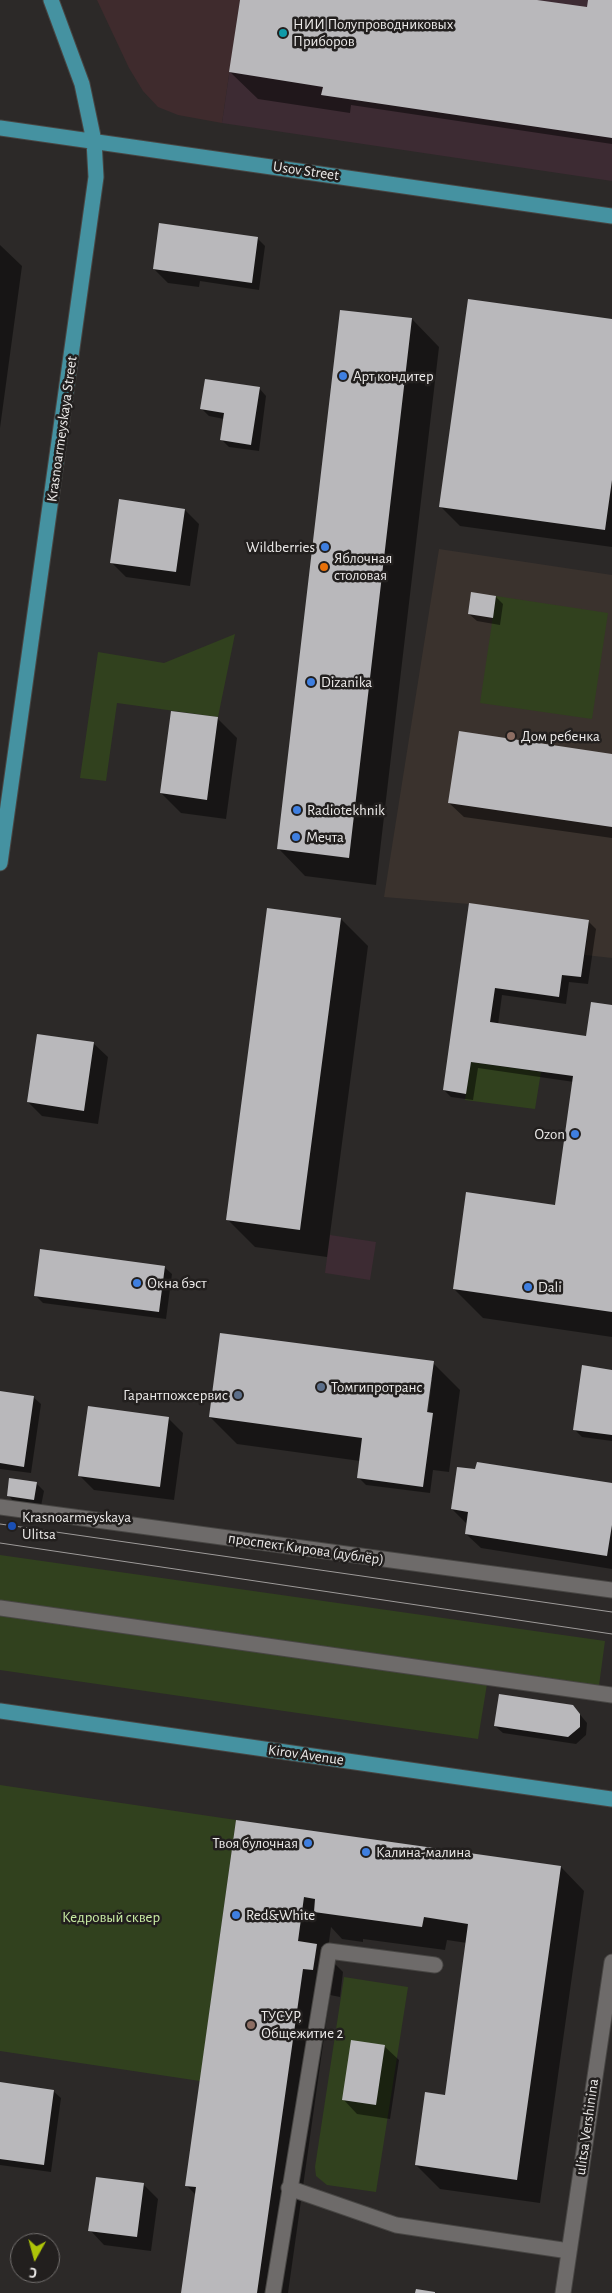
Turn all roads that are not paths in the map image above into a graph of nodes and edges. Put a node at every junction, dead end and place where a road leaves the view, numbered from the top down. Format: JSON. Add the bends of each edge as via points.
{"nodes":[{"id":1,"x":51,"y":0,"type":"edge"},
{"id":2,"x":0,"y":128,"type":"edge"},
{"id":3,"x":94,"y":141,"type":"junction"},
{"id":4,"x":612,"y":216,"type":"edge"},
{"id":5,"x":3,"y":826,"type":"edge"},
{"id":6,"x":0,"y":863,"type":"edge"},
{"id":7,"x":0,"y":1507,"type":"edge"},
{"id":8,"x":612,"y":1590,"type":"edge"},
{"id":9,"x":0,"y":1608,"type":"edge"},
{"id":10,"x":612,"y":1695,"type":"edge"},
{"id":11,"x":0,"y":1711,"type":"edge"},
{"id":12,"x":612,"y":1799,"type":"edge"},
{"id":13,"x":612,"y":1962,"type":"edge"},
{"id":14,"x":435,"y":1965,"type":"dead end"},
{"id":15,"x":289,"y":2188,"type":"junction"},
{"id":16,"x":569,"y":2250,"type":"junction"},
{"id":17,"x":273,"y":2293,"type":"edge"},
{"id":18,"x":563,"y":2293,"type":"edge"}],
"edges":[{"from":1,"to":3,"type":"main road","name":"Krasnoarmeyskaya Street","via":[[82,84]]},
{"from":2,"to":3,"type":"main road","name":"Usov Street"},
{"from":3,"to":4,"type":"main road","name":"Usov Street"},
{"from":3,"to":5,"type":"main road","name":"Krasnoarmeyskaya Street","via":[[96,177],[93,207]]},
{"from":5,"to":6,"type":"main road","name":"Krasnoarmeyskaya Street"},
{"from":7,"to":8,"type":"street","name":"проспект Кирова (дублёр)"},
{"from":9,"to":10,"type":"street"},
{"from":11,"to":12,"type":"main road","name":"Kirov Avenue"},
{"from":13,"to":16,"type":"street","name":"ulitsa Vershinina"},
{"from":14,"to":15,"type":"street","via":[[329,1950]]},
{"from":15,"to":16,"type":"street","via":[[396,2225]]},
{"from":15,"to":17,"type":"street"},
{"from":16,"to":18,"type":"street","name":"ulitsa Vershinina"}]}
